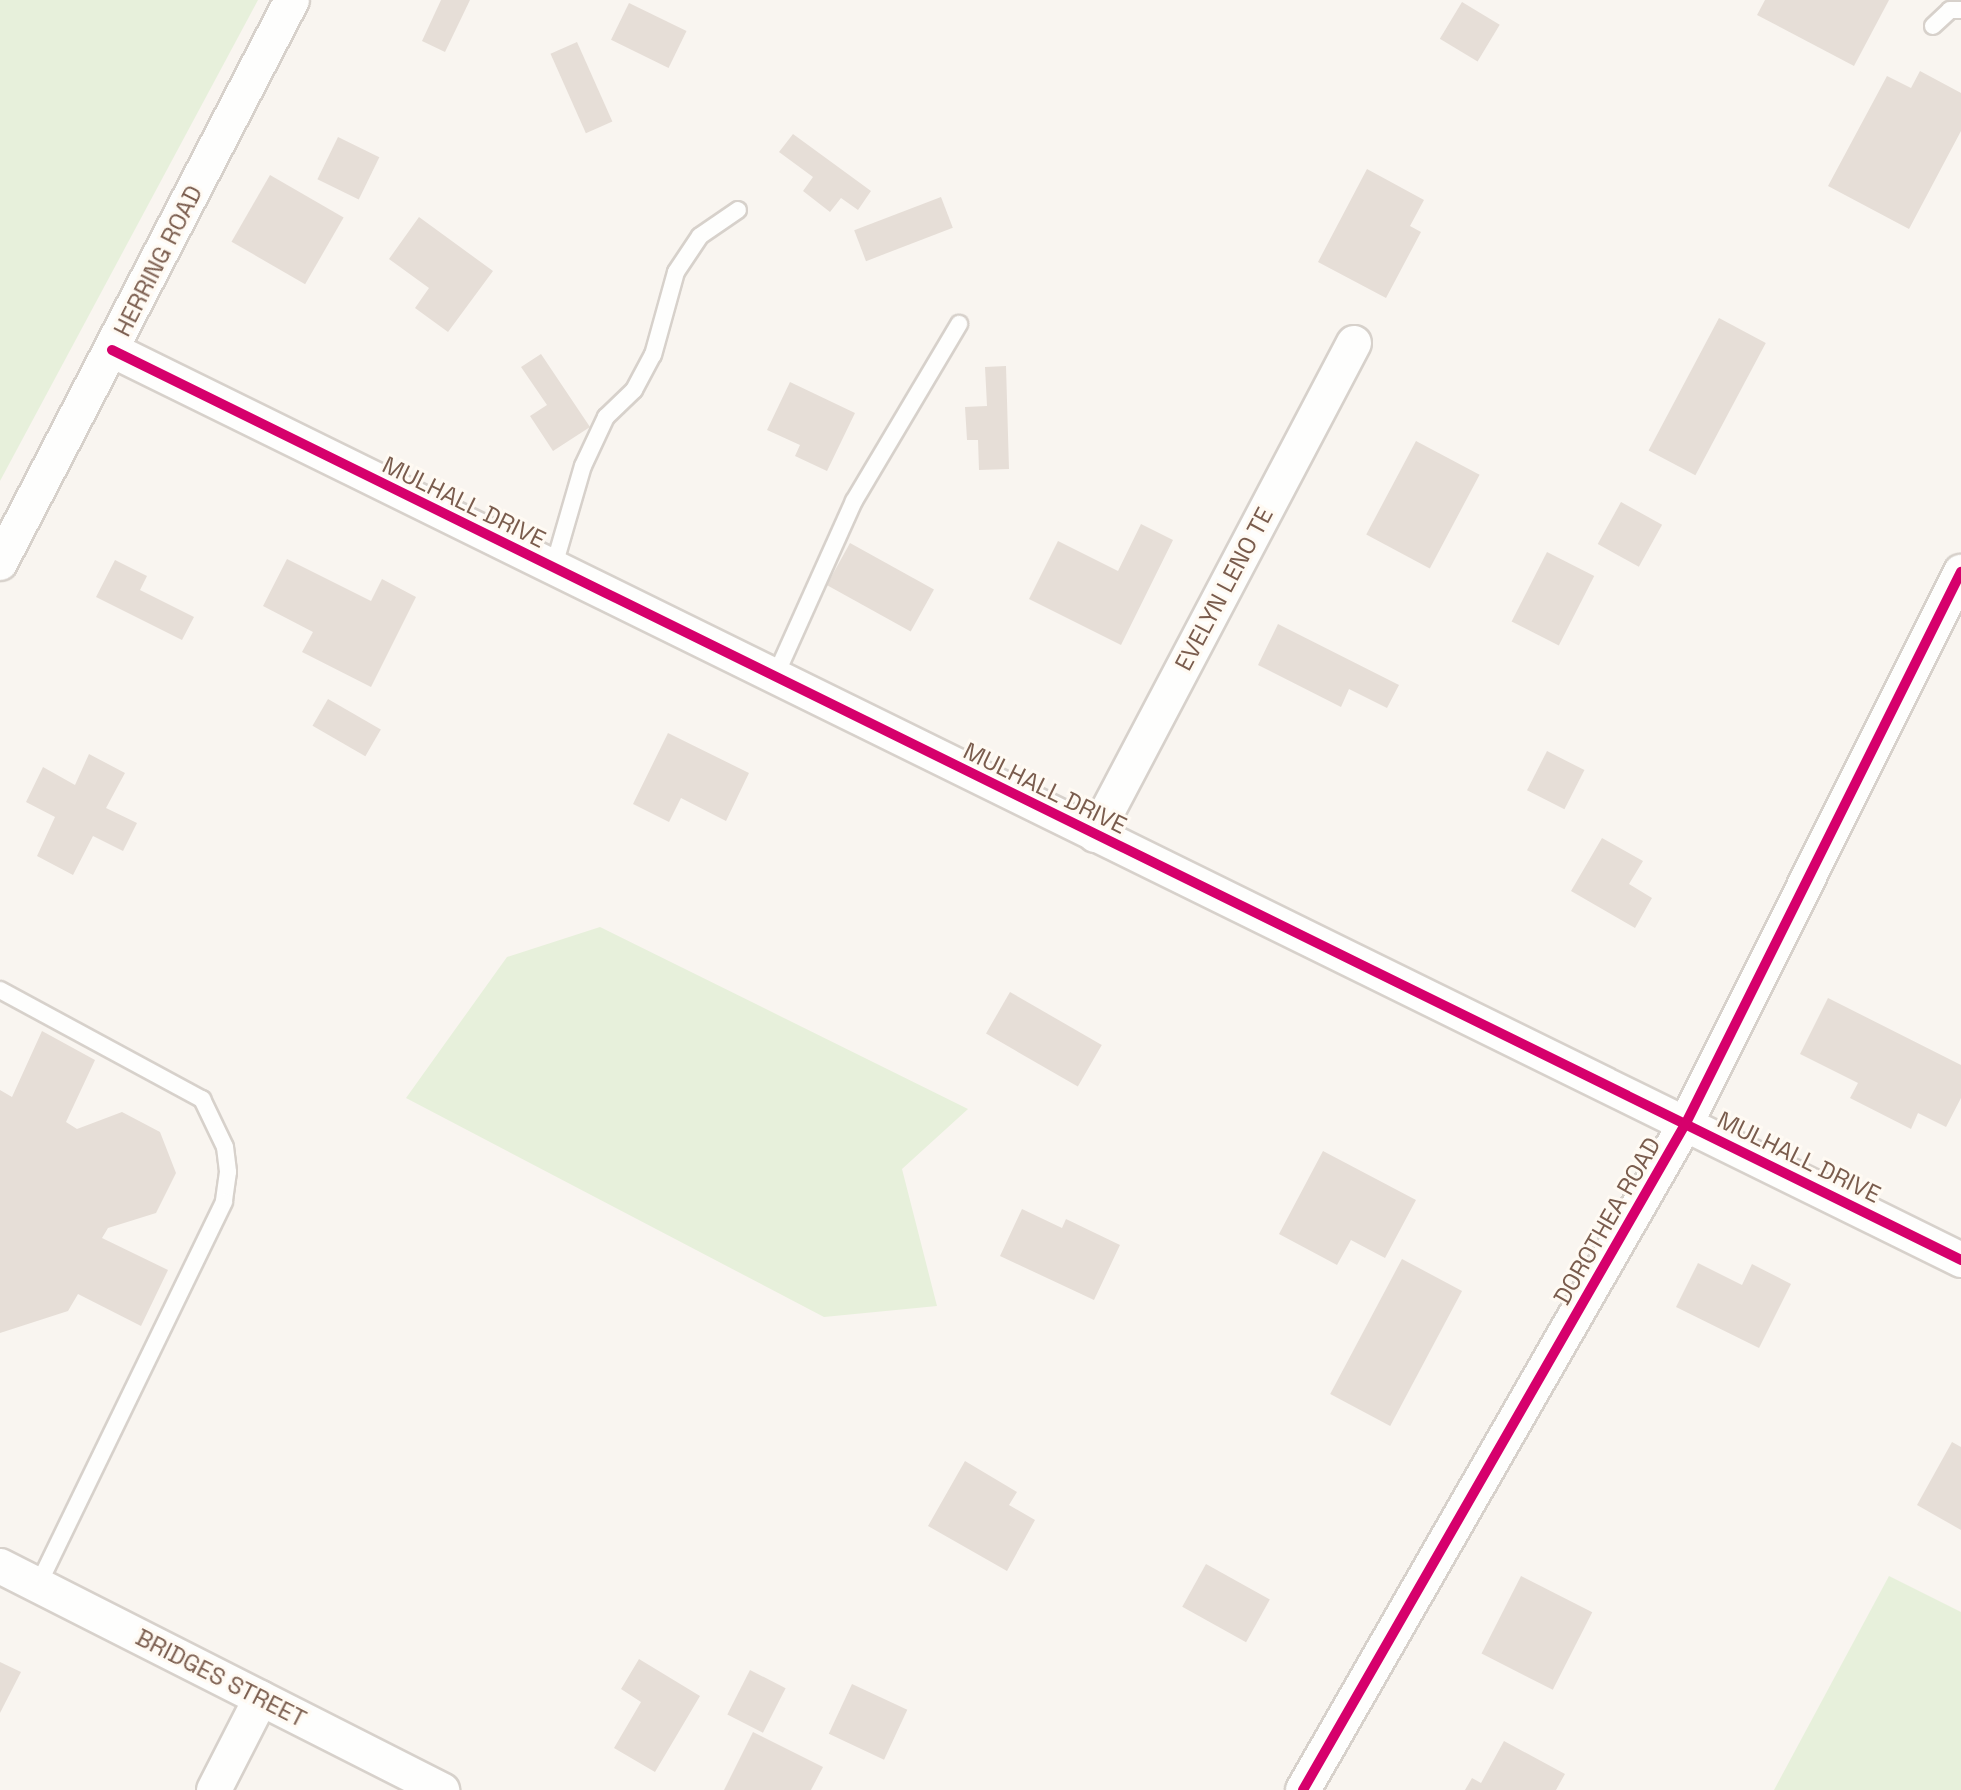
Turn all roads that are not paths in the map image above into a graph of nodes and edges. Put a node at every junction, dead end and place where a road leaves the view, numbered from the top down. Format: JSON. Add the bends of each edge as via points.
{"nodes":[{"id":1,"x":292,"y":0,"type":"edge"},
{"id":2,"x":1961,"y":10,"type":"edge"},
{"id":3,"x":1933,"y":26,"type":"dead end"},
{"id":4,"x":738,"y":210,"type":"dead end"},
{"id":5,"x":959,"y":324,"type":"dead end"},
{"id":6,"x":1354,"y":343,"type":"dead end"},
{"id":7,"x":112,"y":350,"type":"junction"},
{"id":8,"x":0,"y":563,"type":"edge"},
{"id":9,"x":553,"y":569,"type":"junction"},
{"id":10,"x":1961,"y":572,"type":"edge"},
{"id":11,"x":774,"y":679,"type":"junction"},
{"id":12,"x":1095,"y":835,"type":"junction"},
{"id":13,"x":0,"y":990,"type":"edge"},
{"id":14,"x":1686,"y":1123,"type":"junction"},
{"id":15,"x":1961,"y":1260,"type":"edge"},
{"id":16,"x":0,"y":1566,"type":"edge"},
{"id":17,"x":38,"y":1585,"type":"junction"},
{"id":18,"x":261,"y":1698,"type":"junction"},
{"id":19,"x":214,"y":1790,"type":"edge"},
{"id":20,"x":442,"y":1790,"type":"edge"},
{"id":21,"x":1303,"y":1790,"type":"edge"}],
"edges":[{"from":1,"to":7,"type":"street","name":"HERRING ROAD"},
{"from":2,"to":3,"type":"lane","via":[[1950,10]]},
{"from":4,"to":9,"type":"lane","via":[[700,236],[676,272],[653,355],[634,390],[606,417],[583,466]]},
{"from":5,"to":11,"type":"lane","via":[[854,501]]},
{"from":6,"to":12,"type":"street","name":"EVELYN LENO TE"},
{"from":7,"to":8,"type":"street","name":"HERRING ROAD"},
{"from":7,"to":9,"type":"street","name":"MULHALL DRIVE"},
{"from":9,"to":11,"type":"street","name":"MULHALL DRIVE"},
{"from":10,"to":14,"type":"street","name":"DOROTHEA ROAD"},
{"from":11,"to":12,"type":"street","name":"MULHALL DRIVE"},
{"from":12,"to":14,"type":"street","name":"MULHALL DRIVE"},
{"from":13,"to":17,"type":"lane","via":[[202,1099],[225,1147],[228,1172],[224,1202]]},
{"from":14,"to":15,"type":"street","name":"MULHALL DRIVE"},
{"from":14,"to":21,"type":"street","name":"DOROTHEA ROAD"},
{"from":16,"to":17,"type":"street","name":"BRIDGES STREET"},
{"from":17,"to":18,"type":"street","name":"BRIDGES STREET"},
{"from":18,"to":19,"type":"street"},
{"from":18,"to":20,"type":"street","name":"BRIDGES STREET"}]}
